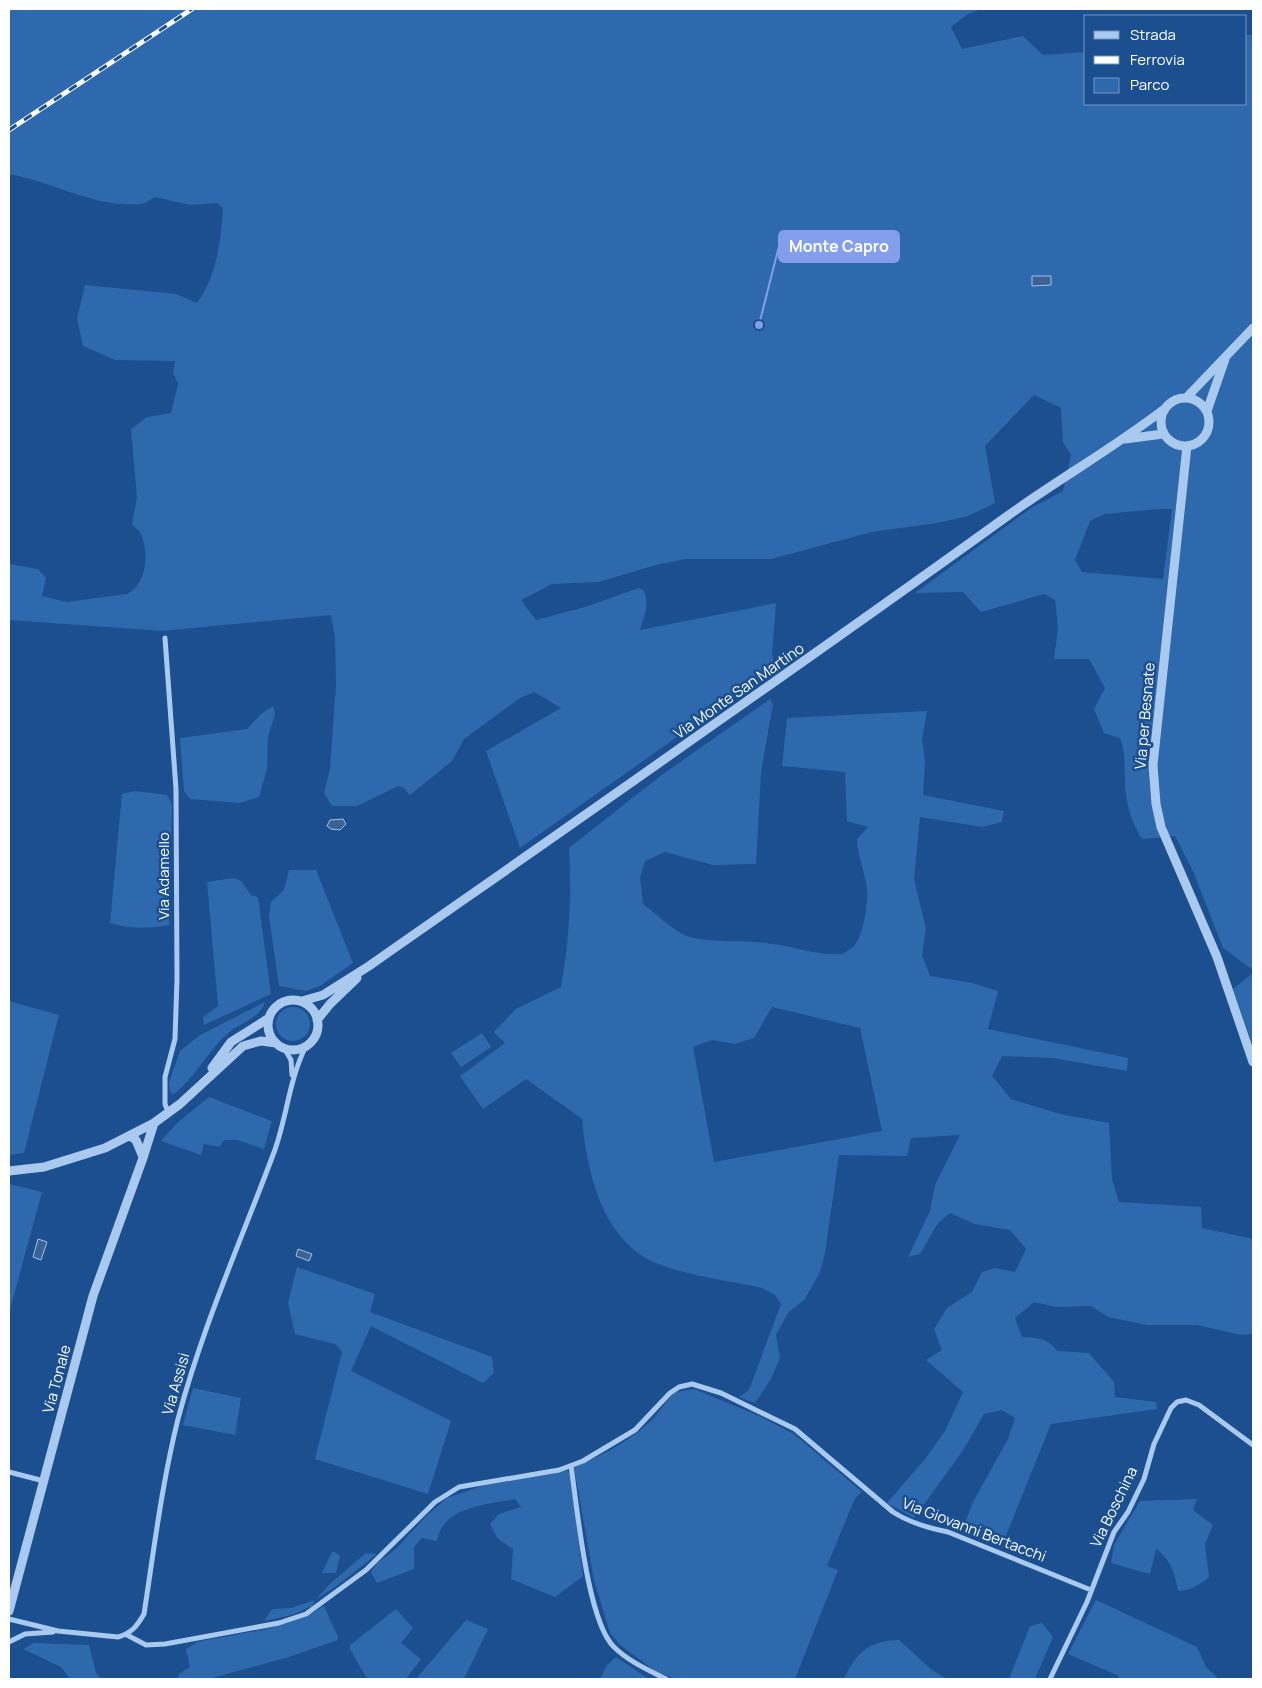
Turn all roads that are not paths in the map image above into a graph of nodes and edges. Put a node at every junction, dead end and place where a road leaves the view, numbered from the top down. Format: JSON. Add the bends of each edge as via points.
{"nodes":[{"id":1,"x":1253,"y":328,"type":"edge"},
{"id":2,"x":1226,"y":358,"type":"junction"},
{"id":3,"x":1187,"y":397,"type":"junction"},
{"id":4,"x":1163,"y":410,"type":"junction"},
{"id":5,"x":1207,"y":411,"type":"junction"},
{"id":6,"x":1163,"y":434,"type":"junction"},
{"id":7,"x":1124,"y":440,"type":"junction"},
{"id":8,"x":1187,"y":446,"type":"junction"},
{"id":9,"x":165,"y":638,"type":"dead end"},
{"id":10,"x":369,"y":966,"type":"junction"},
{"id":11,"x":302,"y":1001,"type":"junction"},
{"id":12,"x":269,"y":1018,"type":"junction"},
{"id":13,"x":317,"y":1020,"type":"junction"},
{"id":14,"x":280,"y":1046,"type":"junction"},
{"id":15,"x":306,"y":1046,"type":"junction"},
{"id":16,"x":1253,"y":1062,"type":"edge"},
{"id":17,"x":292,"y":1078,"type":"junction"},
{"id":18,"x":200,"y":1084,"type":"junction"},
{"id":19,"x":168,"y":1112,"type":"junction"},
{"id":20,"x":154,"y":1123,"type":"junction"},
{"id":21,"x":130,"y":1136,"type":"junction"},
{"id":22,"x":143,"y":1158,"type":"junction"},
{"id":23,"x":9,"y":1171,"type":"edge"},
{"id":24,"x":1253,"y":1445,"type":"edge"},
{"id":25,"x":571,"y":1466,"type":"junction"},
{"id":26,"x":9,"y":1472,"type":"edge"},
{"id":27,"x":44,"y":1481,"type":"junction"},
{"id":28,"x":1091,"y":1590,"type":"junction"},
{"id":29,"x":9,"y":1611,"type":"edge"},
{"id":30,"x":9,"y":1619,"type":"edge"},
{"id":31,"x":58,"y":1631,"type":"junction"},
{"id":32,"x":127,"y":1635,"type":"junction"},
{"id":33,"x":9,"y":1642,"type":"edge"},
{"id":34,"x":666,"y":1679,"type":"edge"},
{"id":35,"x":1050,"y":1679,"type":"edge"}],
"edges":[{"from":1,"to":2,"type":"street","name":"Via Monte San Martino"},
{"from":2,"to":3,"type":"street","name":"Via Monte San Martino"},
{"from":2,"to":5,"type":"street","name":"Via Monte San Martino"},
{"from":3,"to":4,"type":"street","name":"Via Monte San Martino","via":[[1177,398]]},
{"from":3,"to":5,"type":"street","via":[[1199,401]]},
{"from":4,"to":6,"type":"street","via":[[1160,418]]},
{"from":4,"to":7,"type":"street","name":"Via Monte San Martino"},
{"from":5,"to":8,"type":"street","name":"Via Monte San Martino","via":[[1209,426],[1206,434]]},
{"from":6,"to":7,"type":"street","name":"Via Monte San Martino"},
{"from":6,"to":8,"type":"street","via":[[1178,445]]},
{"from":7,"to":10,"type":"street","name":"Via Monte San Martino","via":[[1027,502],[784,677]]},
{"from":8,"to":16,"type":"street","name":"Via per Besnate","via":[[1152,765],[1156,804],[1172,853],[1217,957]]},
{"from":9,"to":19,"type":"street","name":"Via Adamello","via":[[176,789],[177,979],[175,1039],[165,1077]]},
{"from":10,"to":11,"type":"street","name":"Via Monte San Martino","via":[[322,995]]},
{"from":10,"to":13,"type":"street","name":"Via Monte San Martino"},
{"from":11,"to":12,"type":"street","name":"Via Monte San Martino","via":[[281,1002]]},
{"from":11,"to":13,"type":"street","via":[[312,1009]]},
{"from":12,"to":14,"type":"street","via":[[269,1032]]},
{"from":12,"to":18,"type":"street","name":"Via Monte San Martino","via":[[231,1042]]},
{"from":13,"to":15,"type":"street","name":"Via Monte San Martino","via":[[315,1036]]},
{"from":14,"to":15,"type":"street","name":"Via Monte San Martino","via":[[296,1050]]},
{"from":14,"to":17,"type":"street","name":"Via Assisi","via":[[291,1060]]},
{"from":14,"to":18,"type":"street","name":"Via Monte San Martino","via":[[261,1041],[243,1046]]},
{"from":15,"to":17,"type":"street","name":"Via Assisi"},
{"from":17,"to":32,"type":"street","name":"Via Assisi","via":[[274,1152],[228,1266],[184,1402],[144,1614]]},
{"from":18,"to":19,"type":"street","name":"Via Monte San Martino"},
{"from":19,"to":20,"type":"street","name":"Via Monte San Martino"},
{"from":20,"to":21,"type":"street","name":"Via Monte San Martino"},
{"from":20,"to":22,"type":"street","name":"Via Tonale"},
{"from":21,"to":22,"type":"street","via":[[136,1140]]},
{"from":21,"to":23,"type":"street","name":"Via Monte San Martino","via":[[64,1162]]},
{"from":22,"to":27,"type":"street","name":"Via Tonale","via":[[93,1296]]},
{"from":24,"to":28,"type":"street","name":"Via Boschina","via":[[1198,1405],[1186,1400],[1171,1408],[1154,1444],[1144,1479],[1114,1532]]},
{"from":25,"to":28,"type":"street","name":"Via Giovanni Bertacchi","via":[[635,1430],[670,1393],[680,1387],[692,1384],[707,1387],[795,1429],[904,1519],[948,1532]]},
{"from":25,"to":32,"type":"street","name":"Via Giovanni Bertacchi","via":[[459,1487],[435,1502],[366,1570],[306,1614],[279,1623],[165,1644],[146,1645]]},
{"from":25,"to":34,"type":"street","via":[[588,1576],[600,1623],[613,1646],[645,1669]]},
{"from":26,"to":27,"type":"street"},
{"from":27,"to":29,"type":"street","name":"Via Tonale"},
{"from":28,"to":35,"type":"street","name":"Via Boschina"},
{"from":30,"to":31,"type":"street"},
{"from":31,"to":32,"type":"street","via":[[108,1637]]},
{"from":31,"to":33,"type":"street","via":[[24,1634]]}]}
